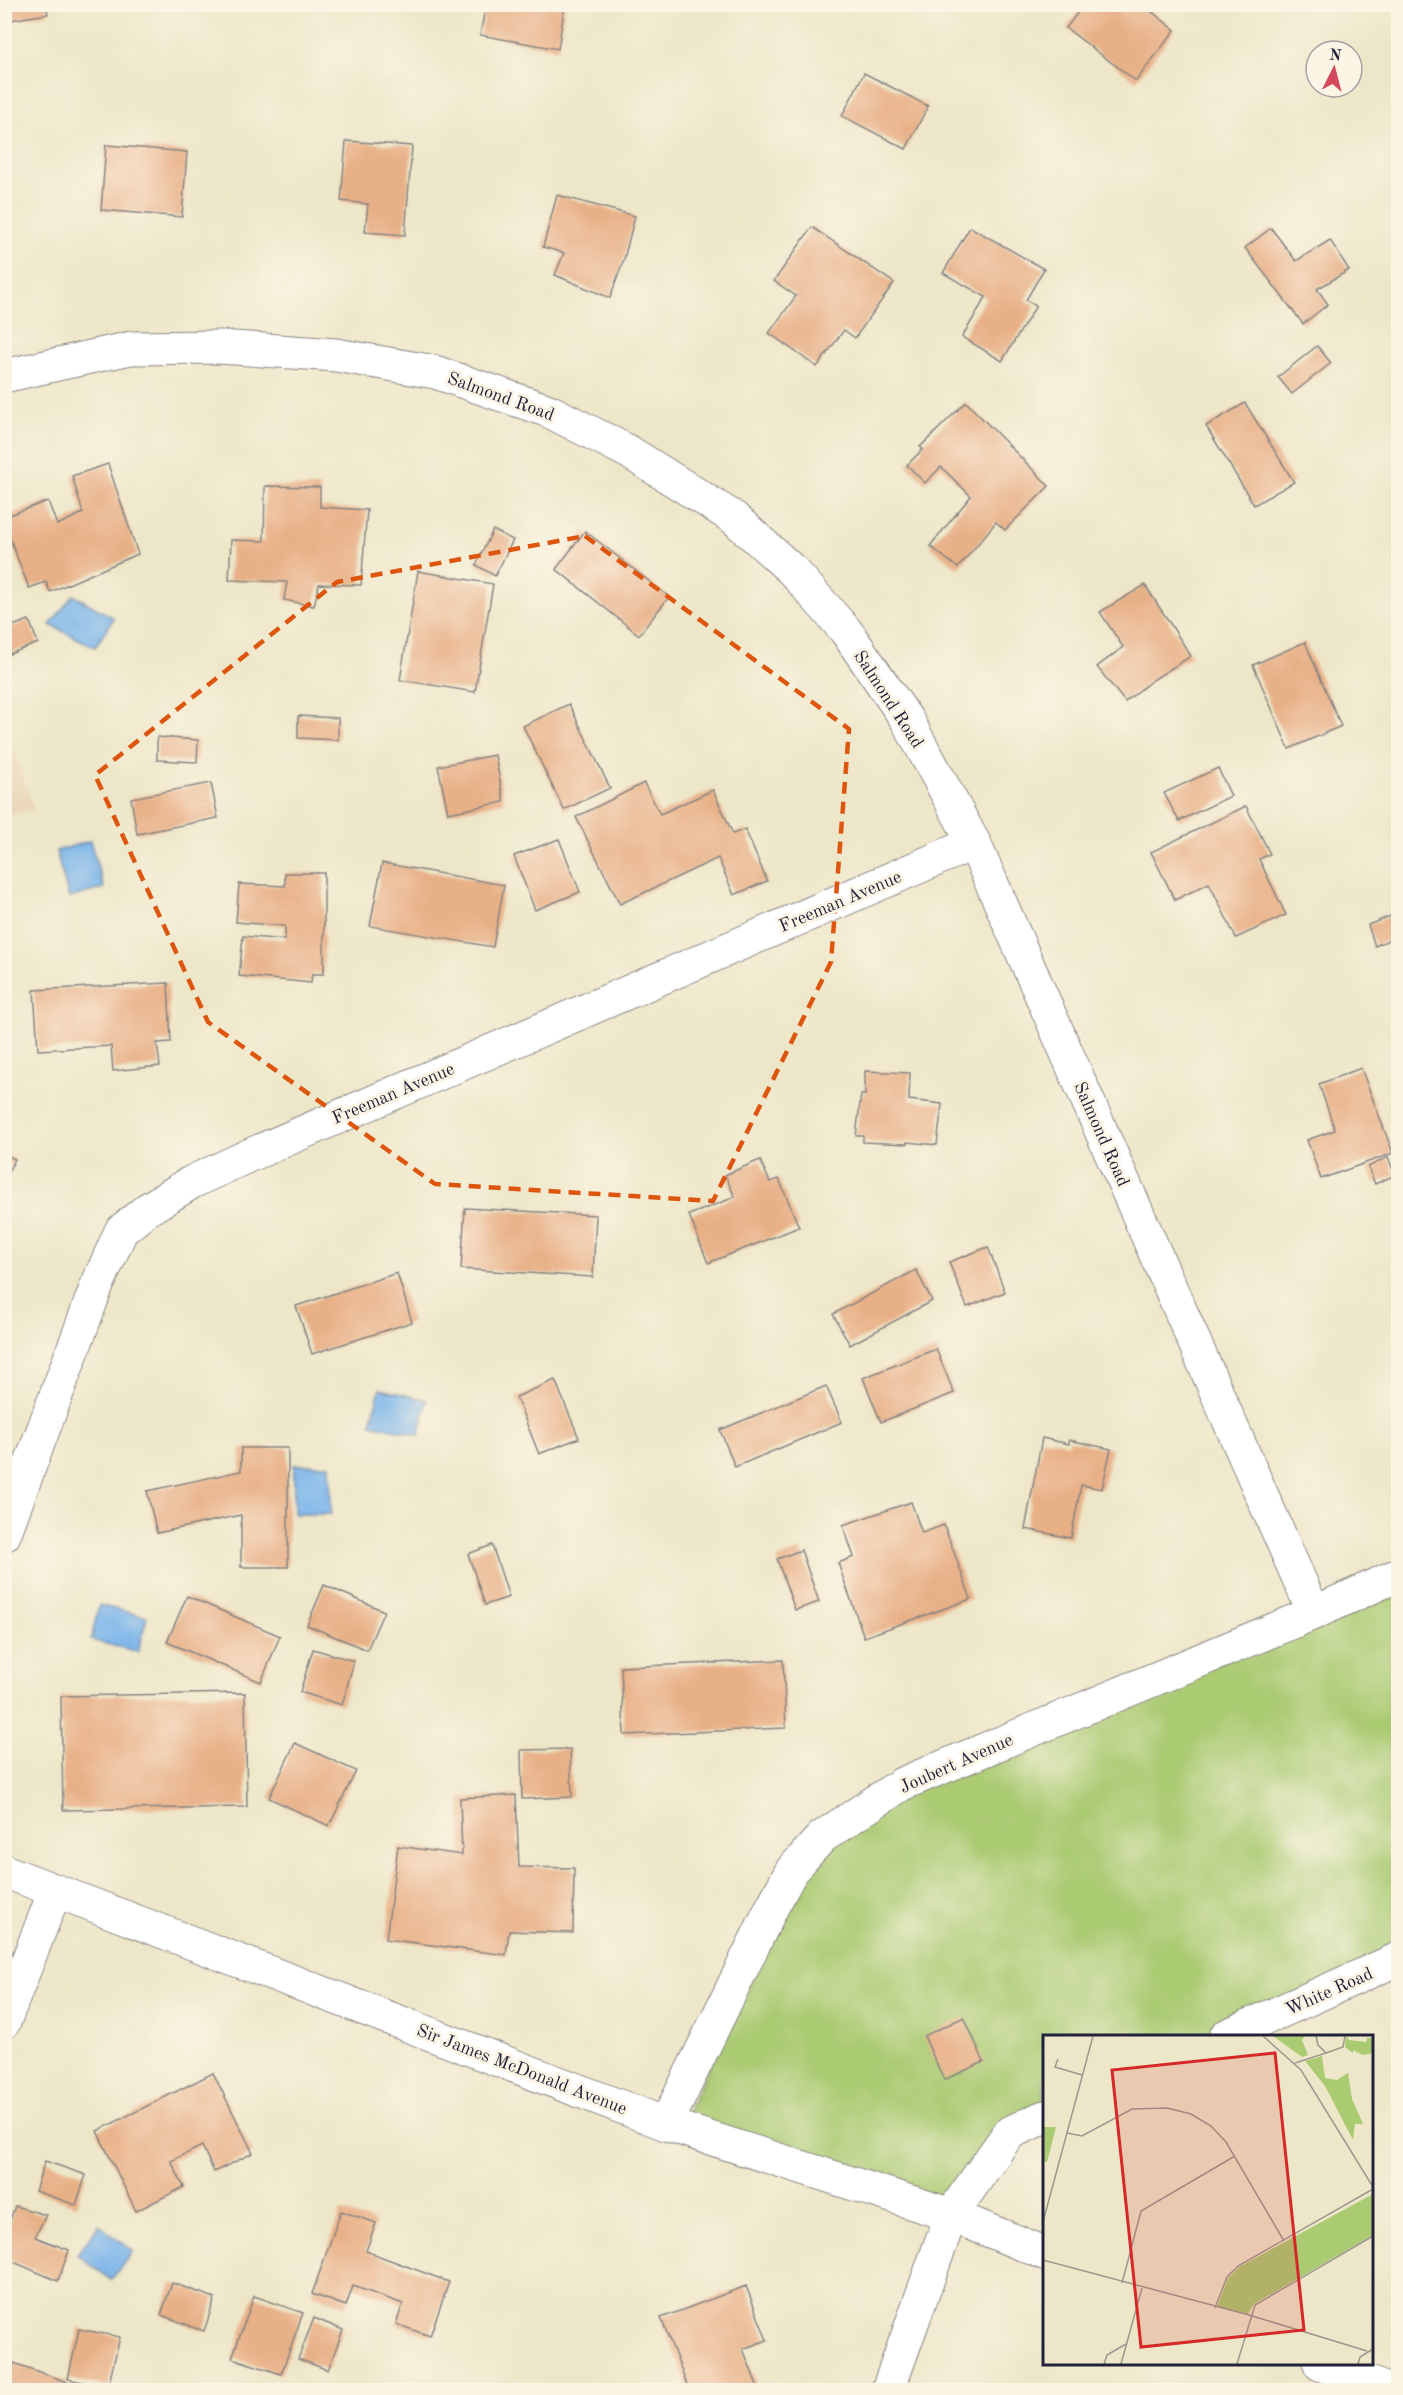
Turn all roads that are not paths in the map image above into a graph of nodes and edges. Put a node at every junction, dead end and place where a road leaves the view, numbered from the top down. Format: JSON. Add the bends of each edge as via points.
{"nodes":[{"id":1,"x":4,"y":376,"type":"edge"},
{"id":2,"x":974,"y":843,"type":"junction"},
{"id":3,"x":4,"y":1535,"type":"edge"},
{"id":4,"x":1398,"y":1575,"type":"edge"},
{"id":5,"x":1314,"y":1613,"type":"junction"},
{"id":6,"x":4,"y":1871,"type":"edge"},
{"id":7,"x":55,"y":1891,"type":"junction"},
{"id":8,"x":1398,"y":1959,"type":"edge"},
{"id":9,"x":4,"y":2022,"type":"edge"},
{"id":10,"x":1230,"y":2035,"type":"edge"},
{"id":11,"x":1043,"y":2117,"type":"edge"},
{"id":12,"x":666,"y":2124,"type":"junction"},
{"id":13,"x":951,"y":2215,"type":"junction"},
{"id":14,"x":1043,"y":2253,"type":"edge"},
{"id":15,"x":1322,"y":2365,"type":"edge"},
{"id":16,"x":888,"y":2391,"type":"edge"},
{"id":17,"x":1387,"y":2391,"type":"edge"}],
"edges":[{"from":1,"to":2,"type":"street","name":"Salmond Road","via":[[131,348],[243,349],[336,355],[435,372],[549,411],[629,452],[734,518],[794,572],[846,631],[906,720]]},
{"from":2,"to":3,"type":"street","name":"Freeman Avenue","via":[[248,1156],[192,1182],[148,1209],[121,1231],[100,1278]]},
{"from":2,"to":5,"type":"street","name":"Salmond Road"},
{"from":4,"to":5,"type":"street","name":"Joubert Avenue"},
{"from":5,"to":12,"type":"street","name":"Joubert Avenue","via":[[902,1784],[822,1837],[792,1870]]},
{"from":6,"to":7,"type":"street","name":"Sir James McDonald Avenue"},
{"from":7,"to":9,"type":"street"},
{"from":7,"to":12,"type":"street","name":"Sir James McDonald Avenue"},
{"from":8,"to":10,"type":"street","name":"White Road"},
{"from":11,"to":13,"type":"street","via":[[1009,2133]]},
{"from":12,"to":13,"type":"street","name":"Sir James McDonald Avenue"},
{"from":13,"to":14,"type":"street","name":"Sir James McDonald Avenue"},
{"from":13,"to":16,"type":"street"},
{"from":15,"to":17,"type":"street"}]}
